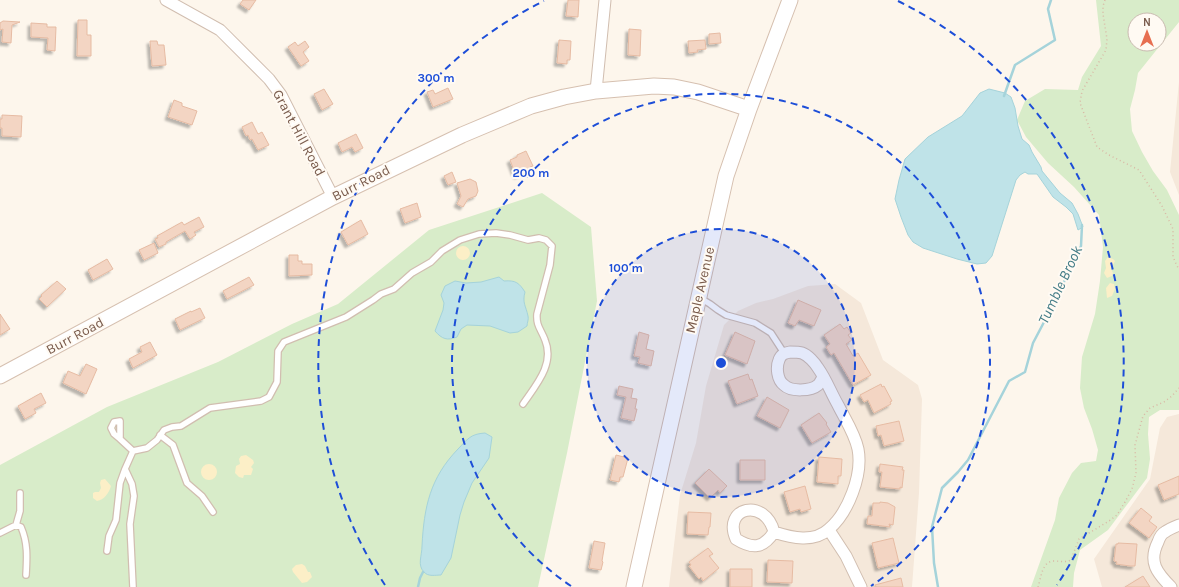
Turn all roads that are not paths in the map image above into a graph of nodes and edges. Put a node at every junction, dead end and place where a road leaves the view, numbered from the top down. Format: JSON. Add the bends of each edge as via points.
{"nodes":[{"id":1,"x":166,"y":0,"type":"edge"},
{"id":2,"x":605,"y":0,"type":"edge"},
{"id":3,"x":790,"y":0,"type":"edge"},
{"id":4,"x":596,"y":91,"type":"junction"},
{"id":5,"x":749,"y":109,"type":"junction"},
{"id":6,"x":333,"y":197,"type":"junction"},
{"id":7,"x":698,"y":297,"type":"junction"},
{"id":8,"x":784,"y":353,"type":"junction"},
{"id":9,"x":0,"y":376,"type":"edge"},
{"id":10,"x":823,"y":377,"type":"junction"},
{"id":11,"x":524,"y":404,"type":"dead end"},
{"id":12,"x":160,"y":435,"type":"junction"},
{"id":13,"x":120,"y":439,"type":"dead end"},
{"id":14,"x":133,"y":451,"type":"junction"},
{"id":15,"x":125,"y":469,"type":"junction"},
{"id":16,"x":20,"y":493,"type":"dead end"},
{"id":17,"x":212,"y":512,"type":"dead end"},
{"id":18,"x":16,"y":524,"type":"junction"},
{"id":19,"x":1179,"y":525,"type":"edge"},
{"id":20,"x":829,"y":530,"type":"junction"},
{"id":21,"x":774,"y":532,"type":"dead end"},
{"id":22,"x":0,"y":533,"type":"edge"},
{"id":23,"x":108,"y":551,"type":"dead end"},
{"id":24,"x":26,"y":575,"type":"dead end"},
{"id":25,"x":133,"y":587,"type":"edge"},
{"id":26,"x":634,"y":587,"type":"edge"},
{"id":27,"x":861,"y":587,"type":"edge"},
{"id":28,"x":1171,"y":587,"type":"edge"}],
"edges":[{"from":1,"to":6,"type":"street","name":"Grant Hill Road","via":[[220,30],[269,79],[281,95]]},
{"from":2,"to":4,"type":"street"},
{"from":3,"to":5,"type":"street","name":"Maple Avenue"},
{"from":4,"to":5,"type":"street","name":"Burr Road","via":[[654,86],[674,87]]},
{"from":4,"to":6,"type":"street","name":"Burr Road","via":[[531,106],[462,135]]},
{"from":5,"to":7,"type":"street","name":"Maple Avenue","via":[[726,176]]},
{"from":6,"to":9,"type":"street","name":"Burr Road"},
{"from":7,"to":8,"type":"lane","via":[[726,315],[755,323],[771,333]]},
{"from":7,"to":26,"type":"street","name":"Maple Avenue"},
{"from":8,"to":10,"type":"street","via":[[803,353],[818,367]]},
{"from":8,"to":10,"type":"street","via":[[779,358],[777,369],[783,385],[793,390],[808,389],[819,385]]},
{"from":10,"to":20,"type":"street","via":[[848,425],[858,449],[859,460],[853,492],[838,520]]},
{"from":11,"to":12,"type":"lane","via":[[547,366],[546,340],[536,323],[552,246],[539,238],[528,240],[510,235],[479,234],[460,240],[442,251],[394,288],[346,317],[284,342],[278,351],[277,382],[269,397],[261,401],[210,408],[182,426],[164,430]]},
{"from":12,"to":14,"type":"lane","via":[[158,440],[146,448]]},
{"from":12,"to":17,"type":"lane","via":[[173,444],[187,483],[202,496]]},
{"from":13,"to":14,"type":"lane"},
{"from":14,"to":15,"type":"lane"},
{"from":15,"to":23,"type":"lane","via":[[120,483],[115,525],[109,536]]},
{"from":15,"to":25,"type":"lane","via":[[134,496],[130,524]]},
{"from":16,"to":18,"type":"lane","via":[[20,511]]},
{"from":18,"to":22,"type":"lane"},
{"from":18,"to":24,"type":"lane","via":[[21,527],[27,546]]},
{"from":19,"to":28,"type":"street","via":[[1163,532],[1154,554],[1156,569]]},
{"from":20,"to":21,"type":"street","via":[[821,536],[806,538]]},
{"from":20,"to":27,"type":"street","via":[[846,556]]}]}
